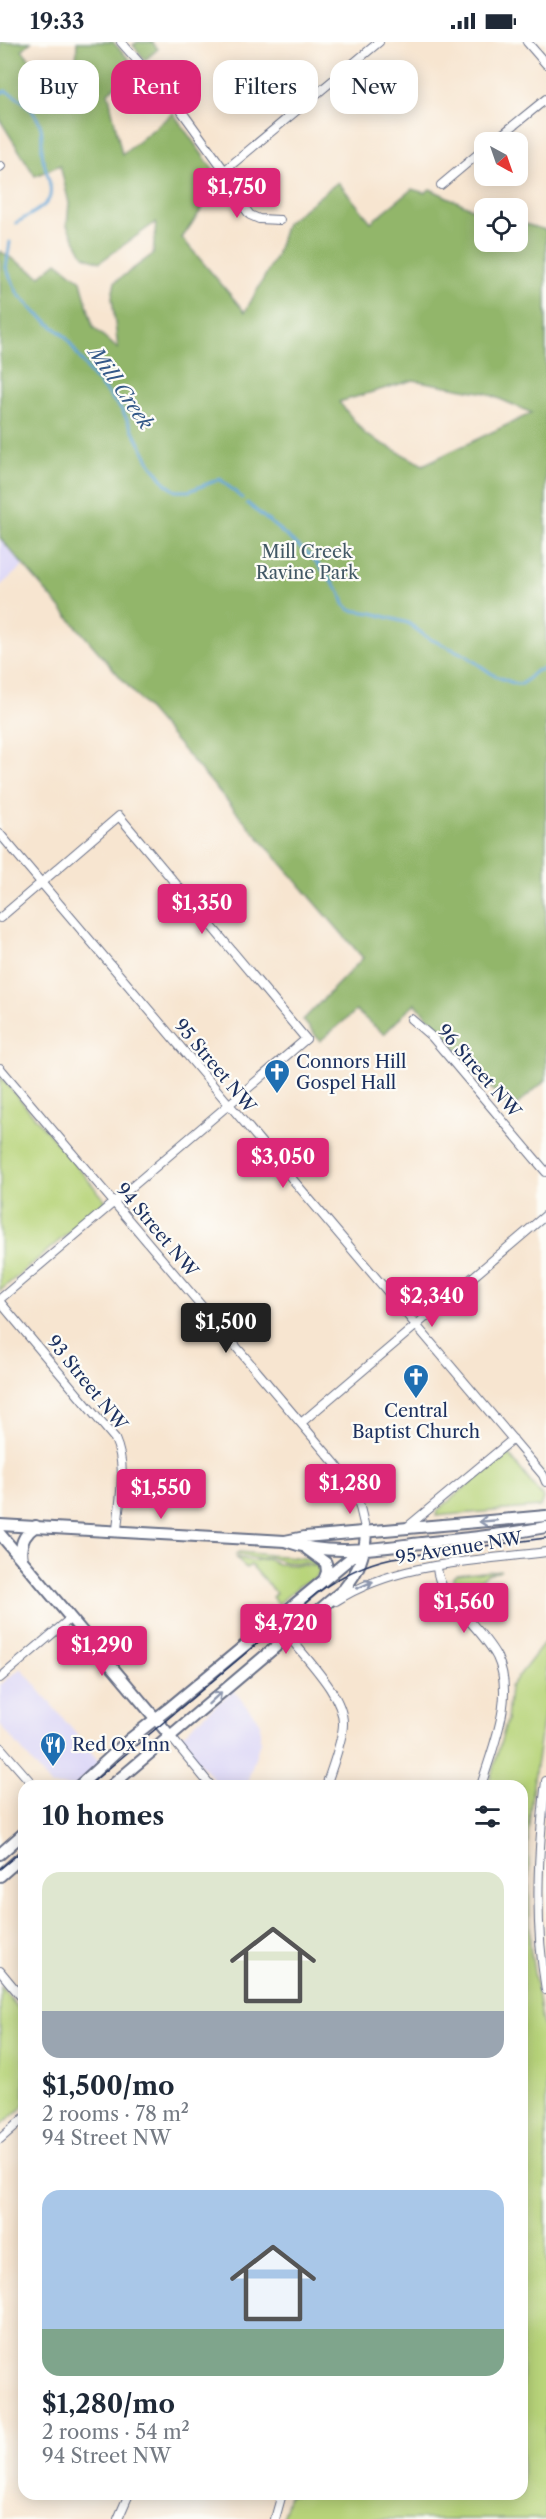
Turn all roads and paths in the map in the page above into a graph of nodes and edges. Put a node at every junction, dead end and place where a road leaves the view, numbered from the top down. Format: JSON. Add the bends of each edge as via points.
{"nodes":[{"id":1,"x":122,"y":42,"type":"edge"},
{"id":2,"x":379,"y":42,"type":"edge"},
{"id":3,"x":527,"y":42,"type":"edge"},
{"id":4,"x":546,"y":64,"type":"edge"},
{"id":5,"x":546,"y":99,"type":"edge"},
{"id":6,"x":505,"y":132,"type":"edge"},
{"id":7,"x":474,"y":158,"type":"edge"},
{"id":8,"x":224,"y":171,"type":"junction"},
{"id":9,"x":441,"y":186,"type":"dead end"},
{"id":10,"x":280,"y":220,"type":"dead end"},
{"id":11,"x":0,"y":834,"type":"edge"},
{"id":12,"x":42,"y":883,"type":"junction"},
{"id":13,"x":0,"y":918,"type":"edge"},
{"id":14,"x":411,"y":1019,"type":"dead end"},
{"id":15,"x":0,"y":1068,"type":"edge"},
{"id":16,"x":228,"y":1105,"type":"junction"},
{"id":17,"x":546,"y":1172,"type":"edge"},
{"id":18,"x":113,"y":1202,"type":"junction"},
{"id":19,"x":546,"y":1215,"type":"edge"},
{"id":20,"x":0,"y":1300,"type":"edge"},
{"id":21,"x":416,"y":1325,"type":"junction"},
{"id":22,"x":301,"y":1423,"type":"junction"},
{"id":23,"x":513,"y":1439,"type":"junction"},
{"id":24,"x":545,"y":1477,"type":"edge"},
{"id":25,"x":546,"y":1516,"type":"edge"},
{"id":26,"x":0,"y":1525,"type":"edge"},
{"id":27,"x":36,"y":1526,"type":"junction"},
{"id":28,"x":546,"y":1527,"type":"edge"},
{"id":29,"x":406,"y":1528,"type":"junction"},
{"id":30,"x":117,"y":1531,"type":"junction"},
{"id":31,"x":366,"y":1532,"type":"junction"},
{"id":32,"x":0,"y":1534,"type":"edge"},
{"id":33,"x":285,"y":1541,"type":"junction"},
{"id":34,"x":304,"y":1548,"type":"junction"},
{"id":35,"x":365,"y":1549,"type":"junction"},
{"id":36,"x":546,"y":1552,"type":"edge"},
{"id":37,"x":22,"y":1559,"type":"junction"},
{"id":38,"x":437,"y":1566,"type":"junction"},
{"id":39,"x":323,"y":1581,"type":"junction"},
{"id":40,"x":314,"y":1614,"type":"junction"},
{"id":41,"x":71,"y":1618,"type":"junction"},
{"id":42,"x":288,"y":1635,"type":"junction"},
{"id":43,"x":0,"y":1678,"type":"edge"},
{"id":44,"x":155,"y":1719,"type":"junction"},
{"id":45,"x":171,"y":1737,"type":"junction"},
{"id":46,"x":0,"y":1747,"type":"edge"},
{"id":47,"x":29,"y":1780,"type":"edge"},
{"id":48,"x":86,"y":1780,"type":"edge"},
{"id":49,"x":118,"y":1780,"type":"edge"},
{"id":50,"x":206,"y":1780,"type":"edge"},
{"id":51,"x":328,"y":1780,"type":"edge"},
{"id":52,"x":483,"y":1780,"type":"edge"},
{"id":53,"x":546,"y":1781,"type":"edge"},
{"id":54,"x":18,"y":1838,"type":"edge"},
{"id":55,"x":0,"y":1854,"type":"edge"},
{"id":56,"x":18,"y":1861,"type":"edge"},
{"id":57,"x":0,"y":1876,"type":"edge"},
{"id":58,"x":0,"y":1971,"type":"edge"},
{"id":59,"x":546,"y":1990,"type":"edge"},
{"id":60,"x":18,"y":1993,"type":"edge"},
{"id":61,"x":18,"y":2123,"type":"edge"},
{"id":62,"x":0,"y":2139,"type":"edge"},
{"id":63,"x":126,"y":2500,"type":"edge"},
{"id":64,"x":280,"y":2500,"type":"edge"},
{"id":65,"x":118,"y":2519,"type":"edge"},
{"id":66,"x":275,"y":2519,"type":"edge"}],
"edges":[{"from":1,"to":8,"type":"street","via":[[180,109]]},
{"from":2,"to":8,"type":"street"},
{"from":3,"to":4,"type":"street"},
{"from":5,"to":6,"type":"street"},
{"from":7,"to":9,"type":"street"},
{"from":8,"to":10,"type":"street","via":[[234,194],[250,215]]},
{"from":11,"to":12,"type":"street","name":"95 Street NW"},
{"from":12,"to":13,"type":"street"},
{"from":12,"to":16,"type":"street","name":"95 Street NW"},
{"from":12,"to":16,"type":"street","via":[[119,816],[306,1039]]},
{"from":14,"to":17,"type":"street","name":"96 Street NW","via":[[432,1037]]},
{"from":15,"to":18,"type":"street","name":"94 Street NW"},
{"from":16,"to":18,"type":"street"},
{"from":16,"to":21,"type":"street","name":"95 Street NW"},
{"from":18,"to":20,"type":"street"},
{"from":18,"to":22,"type":"street","name":"94 Street NW"},
{"from":19,"to":21,"type":"street"},
{"from":20,"to":30,"type":"street","name":"93 Street NW","via":[[115,1439],[123,1469]]},
{"from":21,"to":22,"type":"street"},
{"from":21,"to":23,"type":"street","name":"95 Street NW"},
{"from":22,"to":31,"type":"street","name":"94 Street NW","via":[[349,1482]]},
{"from":23,"to":24,"type":"street","name":"95 Street NW"},
{"from":23,"to":29,"type":"street","name":"95 Avenue NW"},
{"from":25,"to":29,"type":"street","one_way":true},
{"from":26,"to":27,"type":"street"},
{"from":27,"to":30,"type":"street"},
{"from":27,"to":37,"type":"street","via":[[24,1538]]},
{"from":28,"to":35,"type":"street"},
{"from":29,"to":31,"type":"street"},
{"from":30,"to":33,"type":"street"},
{"from":31,"to":33,"type":"street"},
{"from":31,"to":35,"type":"street","name":"95 Avenue NW"},
{"from":32,"to":37,"type":"street"},
{"from":33,"to":34,"type":"street"},
{"from":34,"to":35,"type":"street"},
{"from":34,"to":39,"type":"street","via":[[326,1563]]},
{"from":35,"to":39,"type":"street"},
{"from":35,"to":40,"type":"street","name":"95 Avenue NW","via":[[349,1583]]},
{"from":36,"to":38,"type":"street","name":"95 Avenue NW"},
{"from":37,"to":41,"type":"street"},
{"from":40,"to":38,"type":"street","name":"95 Avenue NW","one_way":true,"via":[[362,1586]]},
{"from":38,"to":52,"type":"street","via":[[442,1586],[497,1658],[502,1676],[503,1710]]},
{"from":39,"to":44,"type":"street"},
{"from":40,"to":42,"type":"street","name":"95 Avenue NW"},
{"from":41,"to":43,"type":"street"},
{"from":41,"to":44,"type":"street"},
{"from":45,"to":42,"type":"street","name":"95 Avenue NW","one_way":true},
{"from":42,"to":51,"type":"street","via":[[341,1708],[343,1724]]},
{"from":44,"to":45,"type":"street"},
{"from":44,"to":48,"type":"street"},
{"from":45,"to":49,"type":"street","name":"95 Avenue NW"},
{"from":45,"to":50,"type":"street"},
{"from":46,"to":47,"type":"street"},
{"from":53,"to":59,"type":"street","via":[[538,1893]]},
{"from":54,"to":55,"type":"street"},
{"from":56,"to":57,"type":"street"},
{"from":58,"to":60,"type":"street"},
{"from":61,"to":62,"type":"street"},
{"from":63,"to":65,"type":"street"},
{"from":64,"to":66,"type":"street"}]}
